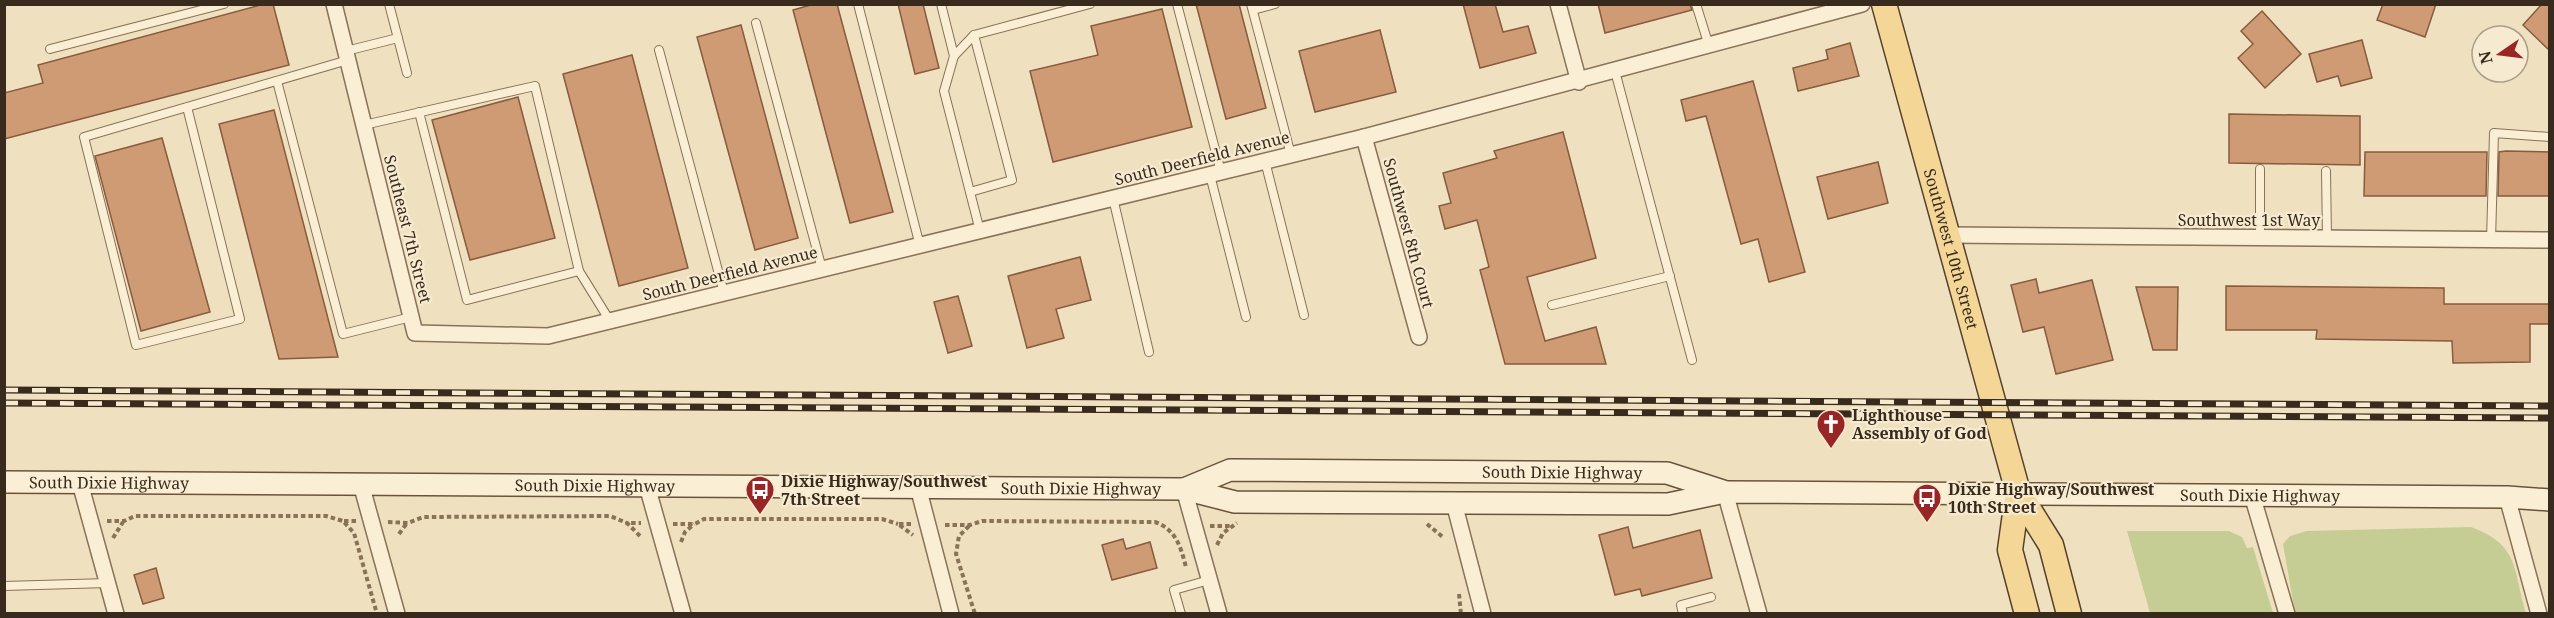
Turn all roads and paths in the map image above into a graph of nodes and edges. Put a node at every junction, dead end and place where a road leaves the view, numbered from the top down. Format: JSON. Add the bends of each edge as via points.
{"nodes":[{"id":1,"x":224,"y":4,"type":"edge"},
{"id":2,"x":334,"y":4,"type":"edge"},
{"id":3,"x":389,"y":4,"type":"edge"},
{"id":4,"x":858,"y":4,"type":"edge"},
{"id":5,"x":941,"y":4,"type":"edge"},
{"id":6,"x":1090,"y":4,"type":"edge"},
{"id":7,"x":1177,"y":4,"type":"edge"},
{"id":8,"x":1275,"y":4,"type":"edge"},
{"id":9,"x":1558,"y":4,"type":"edge"},
{"id":10,"x":1696,"y":4,"type":"edge"},
{"id":11,"x":1862,"y":4,"type":"edge"},
{"id":12,"x":1884,"y":4,"type":"edge"},
{"id":13,"x":1252,"y":7,"type":"edge"},
{"id":14,"x":756,"y":23,"type":"dead end"},
{"id":15,"x":974,"y":35,"type":"junction"},
{"id":16,"x":398,"y":38,"type":"junction"},
{"id":17,"x":1708,"y":46,"type":"junction"},
{"id":18,"x":50,"y":49,"type":"dead end"},
{"id":19,"x":660,"y":50,"type":"dead end"},
{"id":20,"x":347,"y":56,"type":"junction"},
{"id":21,"x":954,"y":56,"type":"junction"},
{"id":22,"x":1615,"y":71,"type":"junction"},
{"id":23,"x":407,"y":73,"type":"dead end"},
{"id":24,"x":277,"y":81,"type":"junction"},
{"id":25,"x":1579,"y":82,"type":"junction"},
{"id":26,"x":187,"y":106,"type":"junction"},
{"id":27,"x":419,"y":112,"type":"junction"},
{"id":28,"x":364,"y":125,"type":"junction"},
{"id":29,"x":1364,"y":137,"type":"junction"},
{"id":30,"x":2550,"y":137,"type":"edge"},
{"id":31,"x":1291,"y":155,"type":"junction"},
{"id":32,"x":1265,"y":161,"type":"junction"},
{"id":33,"x":2260,"y":169,"type":"dead end"},
{"id":34,"x":2326,"y":171,"type":"dead end"},
{"id":35,"x":1215,"y":173,"type":"junction"},
{"id":36,"x":970,"y":192,"type":"junction"},
{"id":37,"x":1113,"y":198,"type":"junction"},
{"id":38,"x":980,"y":231,"type":"junction"},
{"id":39,"x":1947,"y":235,"type":"junction"},
{"id":40,"x":2260,"y":238,"type":"junction"},
{"id":41,"x":2326,"y":238,"type":"junction"},
{"id":42,"x":2491,"y":240,"type":"junction"},
{"id":43,"x":2550,"y":240,"type":"edge"},
{"id":44,"x":920,"y":246,"type":"junction"},
{"id":45,"x":822,"y":269,"type":"junction"},
{"id":46,"x":579,"y":270,"type":"junction"},
{"id":47,"x":1670,"y":276,"type":"junction"},
{"id":48,"x":724,"y":293,"type":"junction"},
{"id":49,"x":1552,"y":305,"type":"dead end"},
{"id":50,"x":1304,"y":315,"type":"dead end"},
{"id":51,"x":411,"y":317,"type":"junction"},
{"id":52,"x":1246,"y":317,"type":"dead end"},
{"id":53,"x":610,"y":321,"type":"junction"},
{"id":54,"x":548,"y":336,"type":"joint"},
{"id":55,"x":1419,"y":337,"type":"dead end"},
{"id":56,"x":1149,"y":351,"type":"dead end"},
{"id":57,"x":1692,"y":360,"type":"dead end"},
{"id":58,"x":4,"y":482,"type":"edge"},
{"id":59,"x":80,"y":483,"type":"junction"},
{"id":60,"x":361,"y":484,"type":"junction"},
{"id":61,"x":647,"y":486,"type":"junction"},
{"id":62,"x":918,"y":488,"type":"junction"},
{"id":63,"x":1184,"y":489,"type":"junction"},
{"id":64,"x":1725,"y":492,"type":"junction"},
{"id":65,"x":2018,"y":492,"type":"junction"},
{"id":66,"x":2550,"y":493,"type":"edge"},
{"id":67,"x":2252,"y":495,"type":"junction"},
{"id":68,"x":2507,"y":497,"type":"junction"},
{"id":69,"x":2550,"y":500,"type":"edge"},
{"id":70,"x":1454,"y":503,"type":"junction"},
{"id":71,"x":91,"y":521,"type":"junction"},
{"id":72,"x":344,"y":521,"type":"junction"},
{"id":73,"x":1240,"y":521,"type":"dead end"},
{"id":74,"x":372,"y":522,"type":"junction"},
{"id":75,"x":408,"y":523,"type":"junction"},
{"id":76,"x":627,"y":523,"type":"junction"},
{"id":77,"x":658,"y":523,"type":"junction"},
{"id":78,"x":1421,"y":523,"type":"dead end"},
{"id":79,"x":898,"y":524,"type":"junction"},
{"id":80,"x":928,"y":524,"type":"junction"},
{"id":81,"x":970,"y":525,"type":"junction"},
{"id":82,"x":399,"y":534,"type":"dead end"},
{"id":83,"x":640,"y":536,"type":"dead end"},
{"id":84,"x":917,"y":542,"type":"dead end"},
{"id":85,"x":1448,"y":542,"type":"dead end"},
{"id":86,"x":1217,"y":551,"type":"dead end"},
{"id":87,"x":1209,"y":580,"type":"junction"},
{"id":88,"x":108,"y":584,"type":"junction"},
{"id":89,"x":1191,"y":585,"type":"junction"},
{"id":90,"x":4,"y":586,"type":"edge"},
{"id":91,"x":1459,"y":593,"type":"dead end"},
{"id":92,"x":1711,"y":597,"type":"dead end"},
{"id":93,"x":116,"y":614,"type":"edge"},
{"id":94,"x":377,"y":614,"type":"edge"},
{"id":95,"x":397,"y":614,"type":"edge"},
{"id":96,"x":683,"y":614,"type":"edge"},
{"id":97,"x":951,"y":614,"type":"edge"},
{"id":98,"x":975,"y":614,"type":"edge"},
{"id":99,"x":1181,"y":614,"type":"edge"},
{"id":100,"x":1219,"y":614,"type":"edge"},
{"id":101,"x":1461,"y":614,"type":"edge"},
{"id":102,"x":1484,"y":614,"type":"edge"},
{"id":103,"x":1683,"y":614,"type":"edge"},
{"id":104,"x":1759,"y":614,"type":"edge"},
{"id":105,"x":2027,"y":614,"type":"edge"},
{"id":106,"x":2069,"y":614,"type":"edge"},
{"id":107,"x":2287,"y":614,"type":"edge"},
{"id":108,"x":2539,"y":614,"type":"edge"}],
"edges":[{"from":1,"to":18,"type":"lane"},
{"from":2,"to":20,"type":"street","name":"Southeast 7th Street"},
{"from":3,"to":16,"type":"lane"},
{"from":4,"to":44,"type":"lane"},
{"from":5,"to":21,"type":"lane"},
{"from":6,"to":15,"type":"lane"},
{"from":7,"to":35,"type":"lane"},
{"from":8,"to":13,"type":"lane"},
{"from":9,"to":25,"type":"street"},
{"from":10,"to":17,"type":"lane"},
{"from":11,"to":17,"type":"street","name":"South Deerfield Avenue"},
{"from":12,"to":39,"type":"main road","name":"Southwest 10th Street"},
{"from":13,"to":31,"type":"lane"},
{"from":14,"to":45,"type":"lane"},
{"from":15,"to":21,"type":"lane"},
{"from":15,"to":36,"type":"lane","via":[[1012,180]]},
{"from":16,"to":20,"type":"lane"},
{"from":16,"to":23,"type":"lane"},
{"from":17,"to":22,"type":"street","name":"South Deerfield Avenue"},
{"from":19,"to":48,"type":"lane"},
{"from":20,"to":24,"type":"lane"},
{"from":20,"to":28,"type":"street","name":"Southeast 7th Street"},
{"from":21,"to":36,"type":"lane","via":[[944,91]]},
{"from":22,"to":25,"type":"street","name":"South Deerfield Avenue"},
{"from":22,"to":47,"type":"lane"},
{"from":24,"to":26,"type":"lane"},
{"from":24,"to":51,"type":"lane","via":[[343,334]]},
{"from":25,"to":29,"type":"street","name":"South Deerfield Avenue"},
{"from":26,"to":26,"type":"lane","via":[[84,137],[136,345],[240,320]]},
{"from":27,"to":28,"type":"lane"},
{"from":27,"to":46,"type":"lane","via":[[535,86]]},
{"from":27,"to":46,"type":"lane","via":[[467,300]]},
{"from":28,"to":51,"type":"street","name":"Southeast 7th Street"},
{"from":29,"to":31,"type":"street","name":"South Deerfield Avenue"},
{"from":29,"to":55,"type":"street","name":"Southwest 8th Court"},
{"from":30,"to":42,"type":"lane","via":[[2494,133]]},
{"from":31,"to":32,"type":"street","name":"South Deerfield Avenue"},
{"from":32,"to":35,"type":"street","name":"South Deerfield Avenue"},
{"from":32,"to":50,"type":"lane"},
{"from":33,"to":40,"type":"lane"},
{"from":34,"to":41,"type":"lane"},
{"from":35,"to":37,"type":"street","name":"South Deerfield Avenue"},
{"from":35,"to":52,"type":"lane"},
{"from":36,"to":38,"type":"lane"},
{"from":37,"to":38,"type":"street","name":"South Deerfield Avenue"},
{"from":37,"to":56,"type":"lane"},
{"from":38,"to":44,"type":"street","name":"South Deerfield Avenue"},
{"from":39,"to":40,"type":"street","name":"Southwest 1st Way"},
{"from":39,"to":65,"type":"main road","name":"Southwest 10th Street"},
{"from":40,"to":41,"type":"street","name":"Southwest 1st Way"},
{"from":41,"to":42,"type":"street","name":"Southwest 1st Way"},
{"from":42,"to":43,"type":"street","name":"Southwest 1st Way"},
{"from":44,"to":45,"type":"street","name":"South Deerfield Avenue"},
{"from":45,"to":48,"type":"street","name":"South Deerfield Avenue"},
{"from":46,"to":53,"type":"lane"},
{"from":47,"to":49,"type":"lane"},
{"from":47,"to":57,"type":"lane"},
{"from":48,"to":53,"type":"street","name":"South Deerfield Avenue"},
{"from":51,"to":54,"type":"street","name":"Southeast 7th Street","via":[[415,333]]},
{"from":53,"to":54,"type":"street","name":"South Deerfield Avenue"},
{"from":58,"to":59,"type":"main road","name":"South Dixie Highway"},
{"from":59,"to":60,"type":"main road","name":"South Dixie Highway"},
{"from":59,"to":71,"type":"street"},
{"from":60,"to":61,"type":"main road","name":"South Dixie Highway"},
{"from":60,"to":74,"type":"street"},
{"from":61,"to":62,"type":"main road","name":"South Dixie Highway"},
{"from":61,"to":77,"type":"street"},
{"from":62,"to":63,"type":"main road","name":"South Dixie Highway"},
{"from":62,"to":80,"type":"street"},
{"from":63,"to":64,"type":"main road","name":"South Dixie Highway","via":[[1230,470],[1242,470],[1667,473]]},
{"from":63,"to":70,"type":"main road","name":"South Dixie Highway","via":[[1235,502]]},
{"from":63,"to":87,"type":"street"},
{"from":64,"to":65,"type":"main road","name":"South Dixie Highway"},
{"from":64,"to":70,"type":"main road","name":"South Dixie Highway","via":[[1668,504]]},
{"from":64,"to":104,"type":"street"},
{"from":65,"to":67,"type":"main road","name":"South Dixie Highway"},
{"from":65,"to":105,"type":"main road","name":"Southwest 10th Street","via":[[2010,550]]},
{"from":65,"to":106,"type":"main road","name":"Southwest 10th Street","via":[[2051,545]]},
{"from":66,"to":68,"type":"main road","name":"South Dixie Highway"},
{"from":67,"to":68,"type":"main road","name":"South Dixie Highway"},
{"from":67,"to":107,"type":"street"},
{"from":68,"to":69,"type":"main road","name":"South Dixie Highway"},
{"from":68,"to":108,"type":"street"},
{"from":70,"to":102,"type":"street"},
{"from":71,"to":72,"type":"path","via":[[124,521],[135,516],[326,516]]},
{"from":71,"to":88,"type":"street"},
{"from":72,"to":74,"type":"path"},
{"from":72,"to":94,"type":"path","via":[[354,533]]},
{"from":73,"to":86,"type":"path","via":[[1223,532]]},
{"from":74,"to":75,"type":"path"},
{"from":74,"to":95,"type":"street"},
{"from":75,"to":76,"type":"path","via":[[423,517],[610,516]]},
{"from":75,"to":82,"type":"path"},
{"from":76,"to":77,"type":"path"},
{"from":76,"to":83,"type":"path"},
{"from":77,"to":79,"type":"path","via":[[695,524],[704,519],[882,519]]},
{"from":77,"to":96,"type":"street"},
{"from":78,"to":85,"type":"path","via":[[1432,526]]},
{"from":79,"to":80,"type":"path"},
{"from":79,"to":84,"type":"path"},
{"from":80,"to":81,"type":"path"},
{"from":80,"to":97,"type":"street"},
{"from":81,"to":89,"type":"path","via":[[982,521],[1155,522],[1173,534]]},
{"from":81,"to":98,"type":"path","via":[[959,536],[956,554]]},
{"from":87,"to":89,"type":"lane"},
{"from":87,"to":100,"type":"street"},
{"from":88,"to":90,"type":"lane"},
{"from":88,"to":93,"type":"street"},
{"from":89,"to":99,"type":"lane","via":[[1174,590]]},
{"from":91,"to":101,"type":"path"},
{"from":92,"to":103,"type":"lane","via":[[1681,605]]}]}
